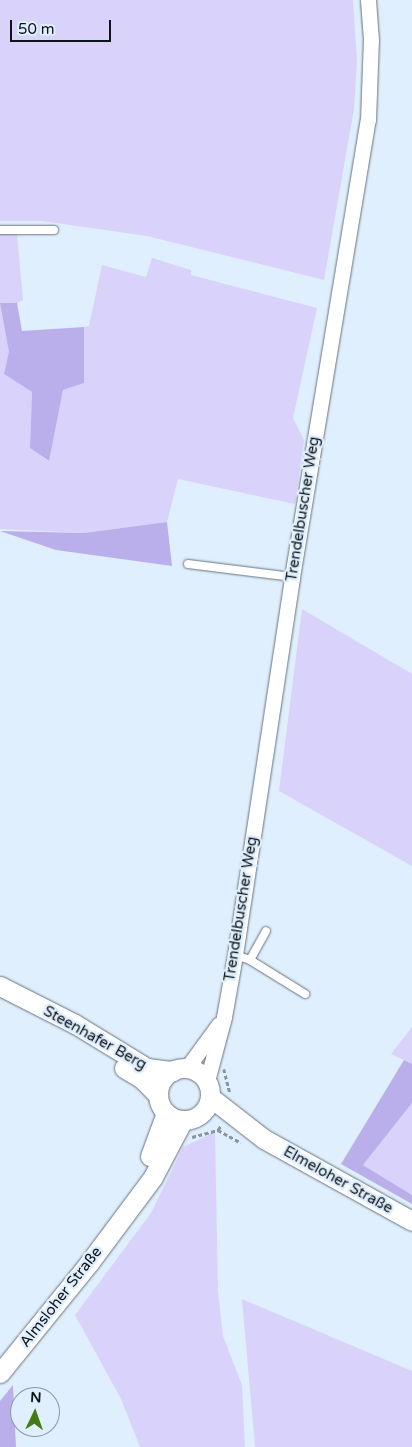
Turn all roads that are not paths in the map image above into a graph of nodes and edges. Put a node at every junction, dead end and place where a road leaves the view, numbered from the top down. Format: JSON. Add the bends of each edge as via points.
{"nodes":[{"id":1,"x":368,"y":0,"type":"edge"},
{"id":2,"x":0,"y":230,"type":"edge"},
{"id":3,"x":54,"y":230,"type":"dead end"},
{"id":4,"x":188,"y":564,"type":"dead end"},
{"id":5,"x":292,"y":577,"type":"junction"},
{"id":6,"x":266,"y":931,"type":"dead end"},
{"id":7,"x":235,"y":955,"type":"junction"},
{"id":8,"x":250,"y":960,"type":"junction"},
{"id":9,"x":0,"y":986,"type":"edge"},
{"id":10,"x":305,"y":994,"type":"dead end"},
{"id":11,"x":20,"y":997,"type":"junction"},
{"id":12,"x":224,"y":1016,"type":"junction"},
{"id":13,"x":180,"y":1069,"type":"junction"},
{"id":14,"x":209,"y":1089,"type":"junction"},
{"id":15,"x":158,"y":1095,"type":"junction"},
{"id":16,"x":182,"y":1117,"type":"junction"},
{"id":17,"x":264,"y":1139,"type":"junction"},
{"id":18,"x":412,"y":1222,"type":"edge"},
{"id":19,"x":0,"y":1373,"type":"edge"}],
"edges":[{"from":1,"to":5,"type":"street","name":"Trendelbuscher Weg","via":[[371,40],[368,120]]},
{"from":2,"to":3,"type":"lane"},
{"from":4,"to":5,"type":"lane"},
{"from":5,"to":7,"type":"street","name":"Trendelbuscher Weg"},
{"from":6,"to":8,"type":"lane"},
{"from":7,"to":8,"type":"lane"},
{"from":7,"to":12,"type":"street","name":"Trendelbuscher Weg"},
{"from":8,"to":10,"type":"lane"},
{"from":9,"to":11,"type":"street","name":"Steenhafer Berg"},
{"from":11,"to":13,"type":"street","name":"Steenhafer Berg","via":[[75,1024],[147,1068]]},
{"from":11,"to":15,"type":"street","name":"Steenhafer Berg","via":[[68,1033],[142,1079]]},
{"from":12,"to":13,"type":"street","name":"Trendelbuscher Weg"},
{"from":12,"to":14,"type":"street","name":"Trendelbuscher Weg"},
{"from":13,"to":14,"type":"street","via":[[197,1071]]},
{"from":13,"to":15,"type":"street","via":[[160,1084]]},
{"from":14,"to":16,"type":"street","via":[[205,1111]]},
{"from":14,"to":17,"type":"street","name":"Elmeloher Straße"},
{"from":15,"to":16,"type":"street"},
{"from":16,"to":17,"type":"street","name":"Elmeloher Straße","via":[[223,1122]]},
{"from":16,"to":19,"type":"street","name":"Almsloher Straße","via":[[160,1135],[119,1219],[89,1263]]},
{"from":17,"to":18,"type":"street","name":"Elmeloher Straße"}]}
